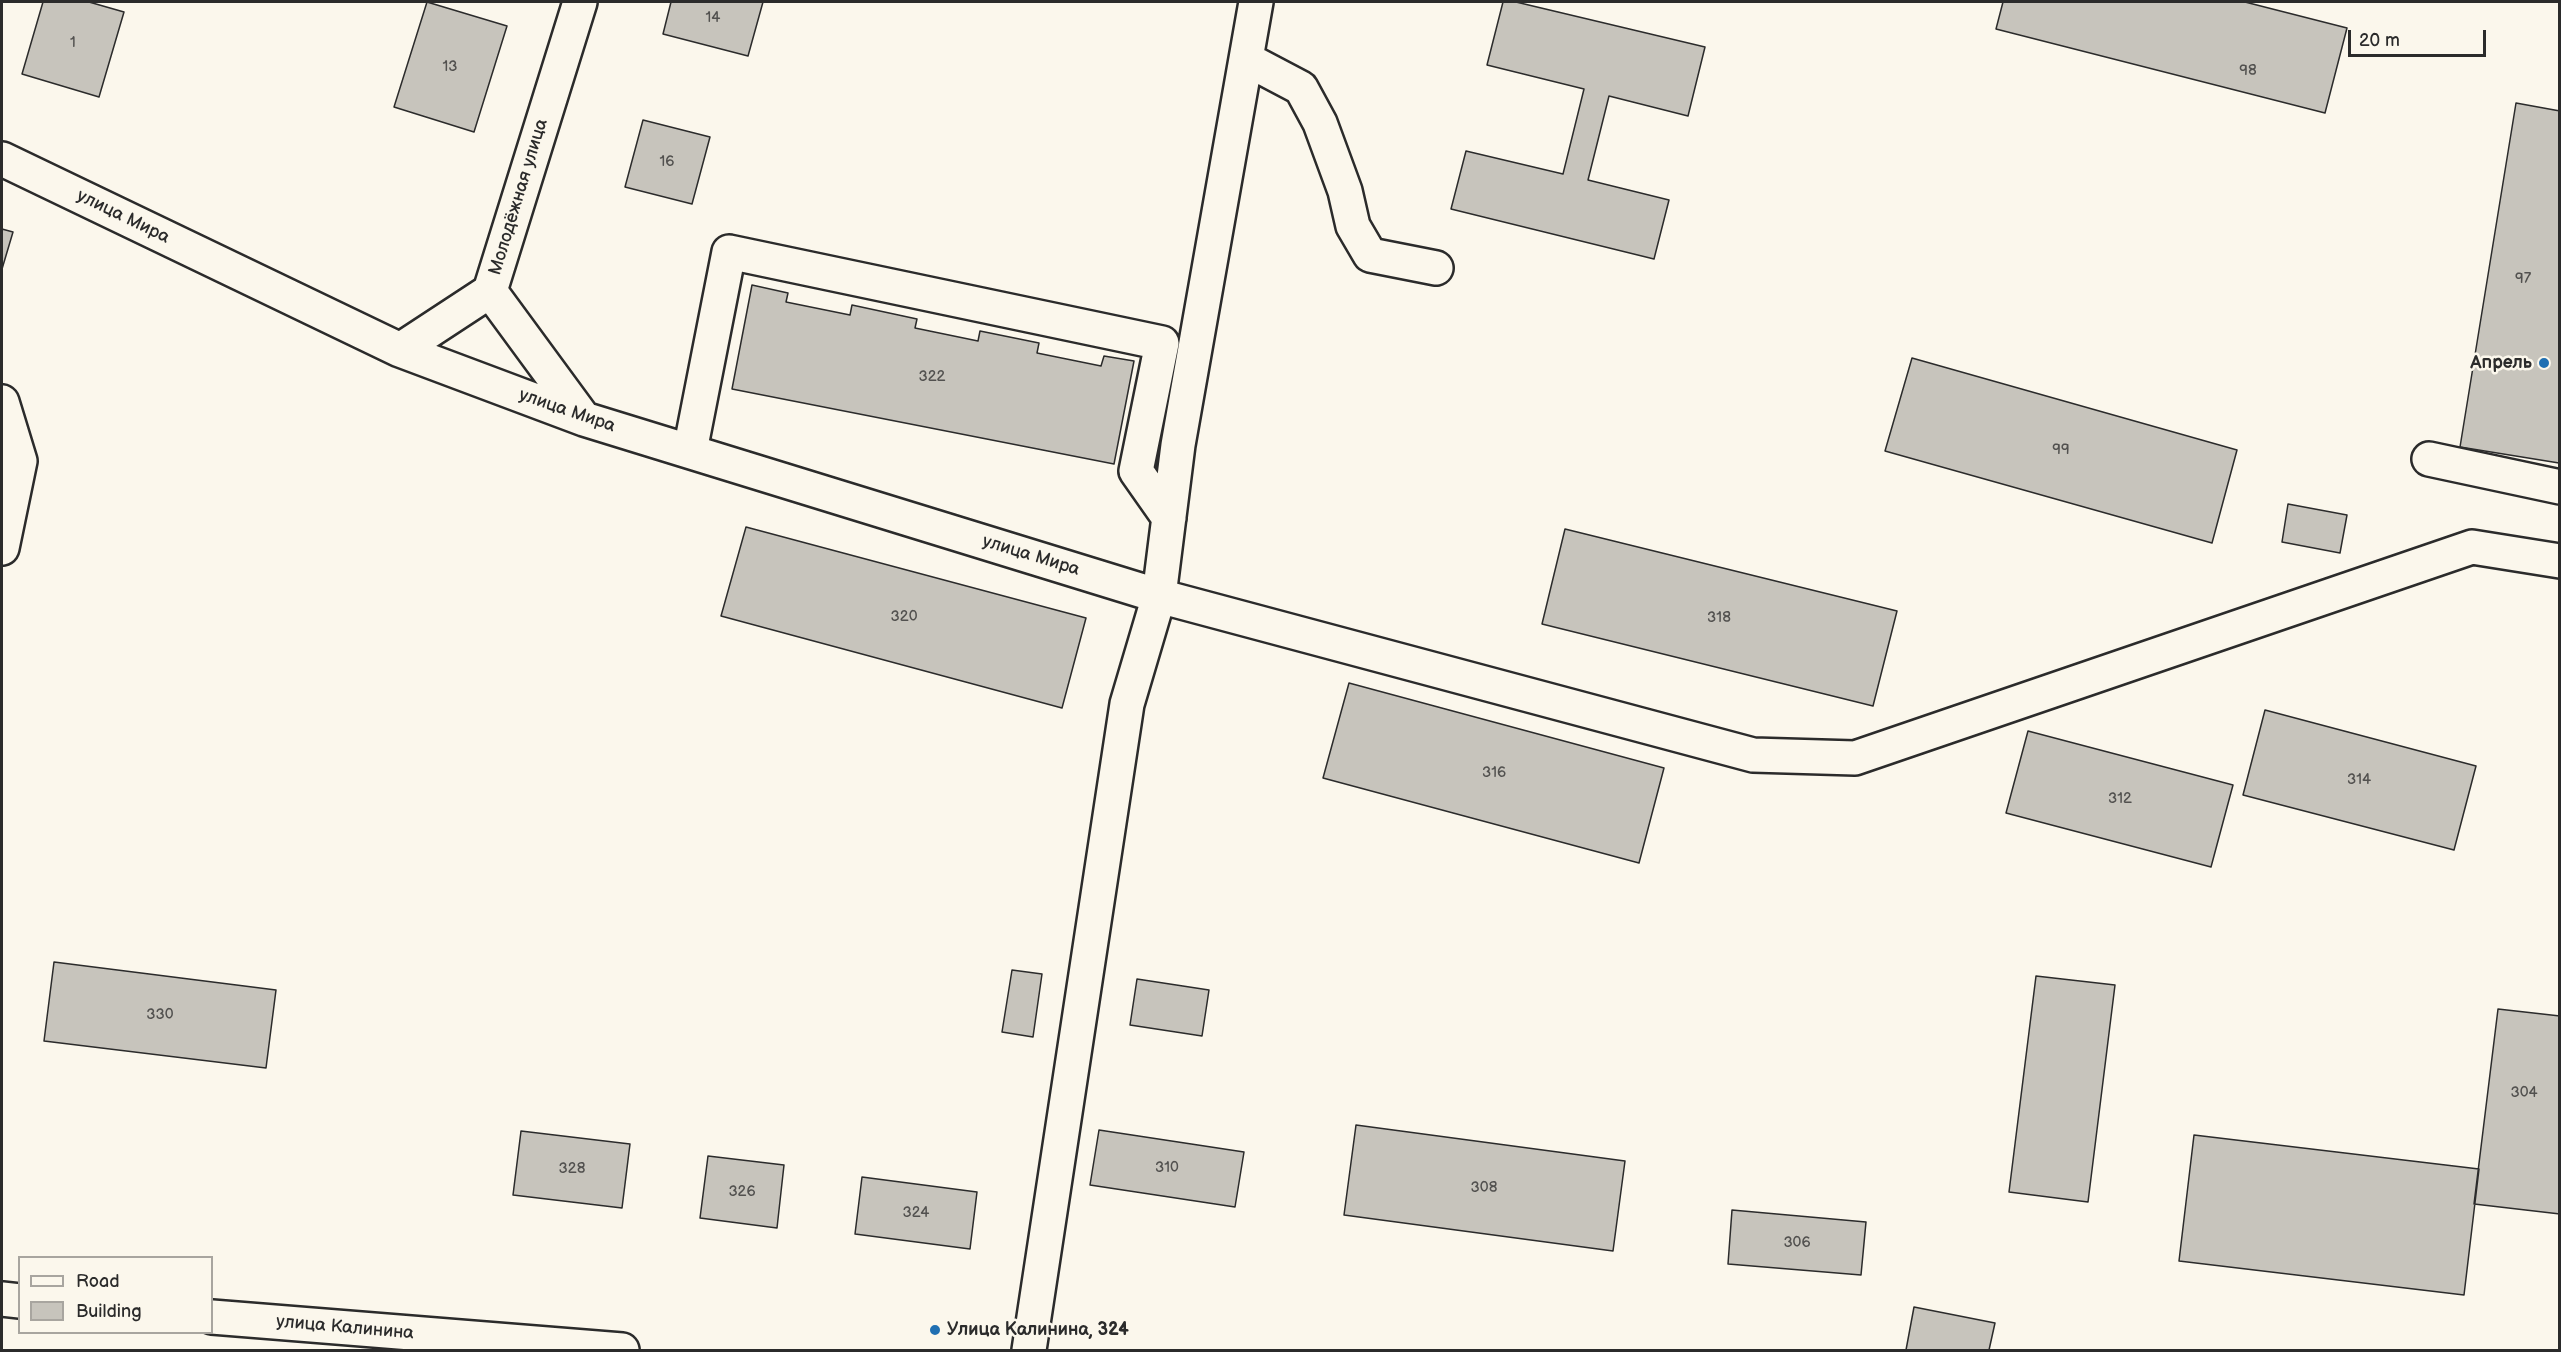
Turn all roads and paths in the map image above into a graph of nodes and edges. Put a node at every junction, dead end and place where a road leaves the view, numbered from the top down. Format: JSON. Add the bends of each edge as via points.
{"nodes":[{"id":1,"x":580,"y":2,"type":"edge"},
{"id":2,"x":1256,"y":2,"type":"edge"},
{"id":3,"x":1246,"y":59,"type":"junction"},
{"id":4,"x":2,"y":159,"type":"edge"},
{"id":5,"x":1436,"y":268,"type":"dead end"},
{"id":6,"x":489,"y":291,"type":"junction"},
{"id":7,"x":400,"y":350,"type":"junction"},
{"id":8,"x":2,"y":402,"type":"edge"},
{"id":9,"x":584,"y":419,"type":"junction"},
{"id":10,"x":690,"y":451,"type":"junction"},
{"id":11,"x":2429,"y":459,"type":"dead end"},
{"id":12,"x":2559,"y":487,"type":"edge"},
{"id":13,"x":1169,"y":518,"type":"junction"},
{"id":14,"x":2,"y":548,"type":"edge"},
{"id":15,"x":2559,"y":561,"type":"edge"},
{"id":16,"x":1159,"y":596,"type":"junction"},
{"id":17,"x":2,"y":1299,"type":"edge"},
{"id":18,"x":18,"y":1301,"type":"edge"},
{"id":19,"x":213,"y":1317,"type":"edge"},
{"id":20,"x":622,"y":1350,"type":"edge"},
{"id":21,"x":1029,"y":1350,"type":"edge"}],
"edges":[{"from":1,"to":6,"type":"street","name":"Молодёжная улица"},
{"from":2,"to":3,"type":"street"},
{"from":3,"to":5,"type":"street","via":[[1301,88],[1320,123],[1345,191],[1353,226],[1370,255]]},
{"from":3,"to":13,"type":"street","via":[[1178,445]]},
{"from":4,"to":7,"type":"street","name":"улица Мира"},
{"from":6,"to":7,"type":"street","name":"Молодёжная улица"},
{"from":6,"to":9,"type":"street"},
{"from":7,"to":9,"type":"street","name":"улица Мира"},
{"from":8,"to":14,"type":"street","via":[[21,461]]},
{"from":9,"to":10,"type":"street","name":"улица Мира"},
{"from":10,"to":13,"type":"street","via":[[729,252],[1162,343],[1136,471]]},
{"from":10,"to":16,"type":"street","name":"улица Мира"},
{"from":11,"to":12,"type":"street"},
{"from":13,"to":16,"type":"street"},
{"from":15,"to":16,"type":"street","name":"улица Мира","via":[[2472,547],[1855,758],[1753,755]]},
{"from":16,"to":21,"type":"street","via":[[1127,704]]},
{"from":17,"to":18,"type":"street"},
{"from":19,"to":20,"type":"street","name":"улица Калинина"}]}
